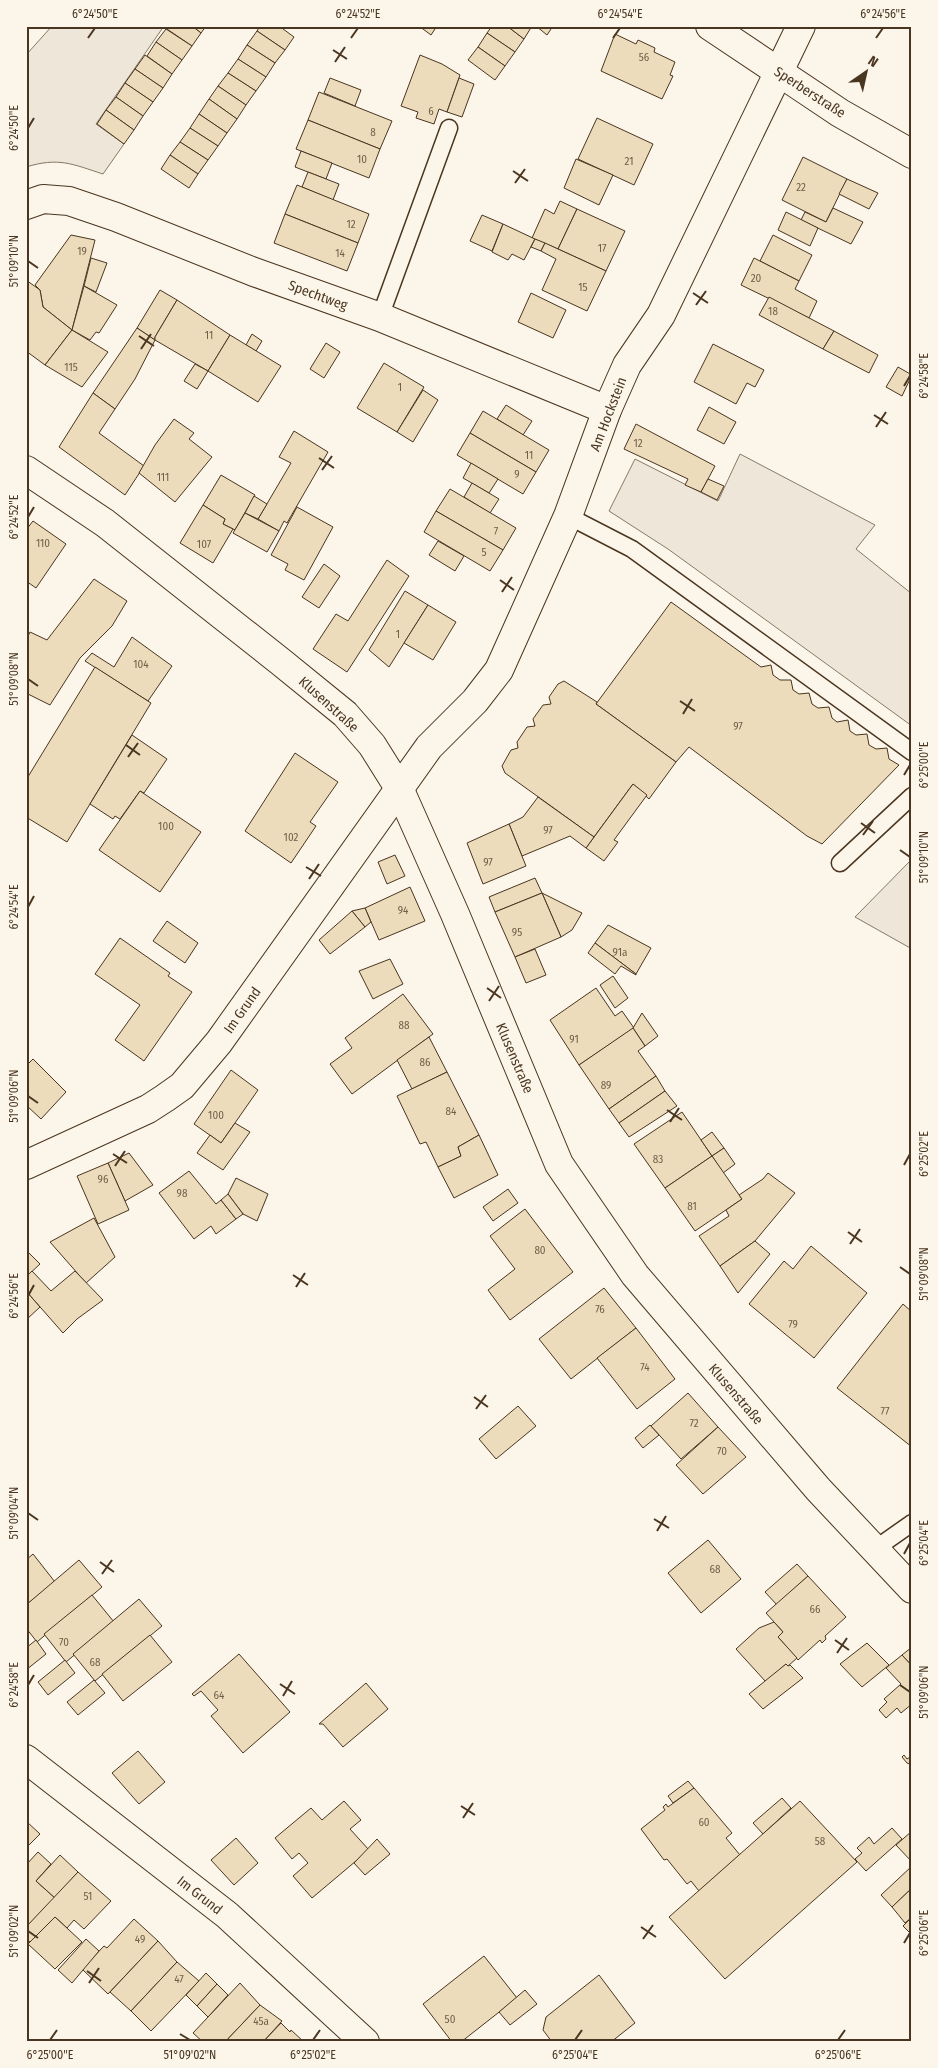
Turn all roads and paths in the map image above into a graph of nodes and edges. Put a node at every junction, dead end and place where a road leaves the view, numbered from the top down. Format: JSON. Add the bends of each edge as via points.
{"nodes":[{"id":1,"x":710,"y":26,"type":"edge"},
{"id":2,"x":801,"y":26,"type":"edge"},
{"id":3,"x":779,"y":72,"type":"junction"},
{"id":4,"x":449,"y":128,"type":"dead end"},
{"id":5,"x":912,"y":154,"type":"edge"},
{"id":6,"x":26,"y":205,"type":"edge"},
{"id":7,"x":380,"y":317,"type":"junction"},
{"id":8,"x":607,"y":410,"type":"junction"},
{"id":9,"x":26,"y":470,"type":"edge"},
{"id":10,"x":568,"y":516,"type":"junction"},
{"id":11,"x":912,"y":752,"type":"edge"},
{"id":12,"x":399,"y":788,"type":"junction"},
{"id":13,"x":912,"y":796,"type":"edge"},
{"id":14,"x":840,"y":863,"type":"dead end"},
{"id":15,"x":26,"y":1164,"type":"edge"},
{"id":16,"x":912,"y":1523,"type":"edge"},
{"id":17,"x":875,"y":1549,"type":"junction"},
{"id":18,"x":912,"y":1589,"type":"edge"},
{"id":19,"x":26,"y":1759,"type":"edge"},
{"id":20,"x":357,"y":2039,"type":"edge"}],
"edges":[{"from":1,"to":3,"type":"street","name":"Sperberstraße"},
{"from":2,"to":3,"type":"street","name":"Am Hockstein"},
{"from":3,"to":5,"type":"street","name":"Sperberstraße","via":[[840,113]]},
{"from":3,"to":8,"type":"street","name":"Am Hockstein","via":[[661,315],[627,366]]},
{"from":4,"to":7,"type":"lane"},
{"from":6,"to":7,"type":"street","name":"Spechtweg","via":[[43,200],[69,201]]},
{"from":7,"to":8,"type":"street","name":"Spechtweg"},
{"from":8,"to":10,"type":"street","name":"Am Hockstein"},
{"from":9,"to":12,"type":"street","name":"Klusenstraße","via":[[105,523],[345,714],[372,745]]},
{"from":10,"to":11,"type":"lane","via":[[632,549]]},
{"from":10,"to":12,"type":"street","name":"Am Hockstein","via":[[499,670],[476,701],[429,747]]},
{"from":12,"to":15,"type":"street","name":"Im Grund","via":[[219,1042],[182,1086],[148,1109]]},
{"from":12,"to":17,"type":"street","name":"Klusenstraße","via":[[559,1164],[635,1275],[818,1489]]},
{"from":13,"to":14,"type":"lane"},
{"from":16,"to":17,"type":"lane"},
{"from":17,"to":18,"type":"street","name":"Klusenstraße"},
{"from":19,"to":20,"type":"street","name":"Im Grund","via":[[227,1915]]}]}
